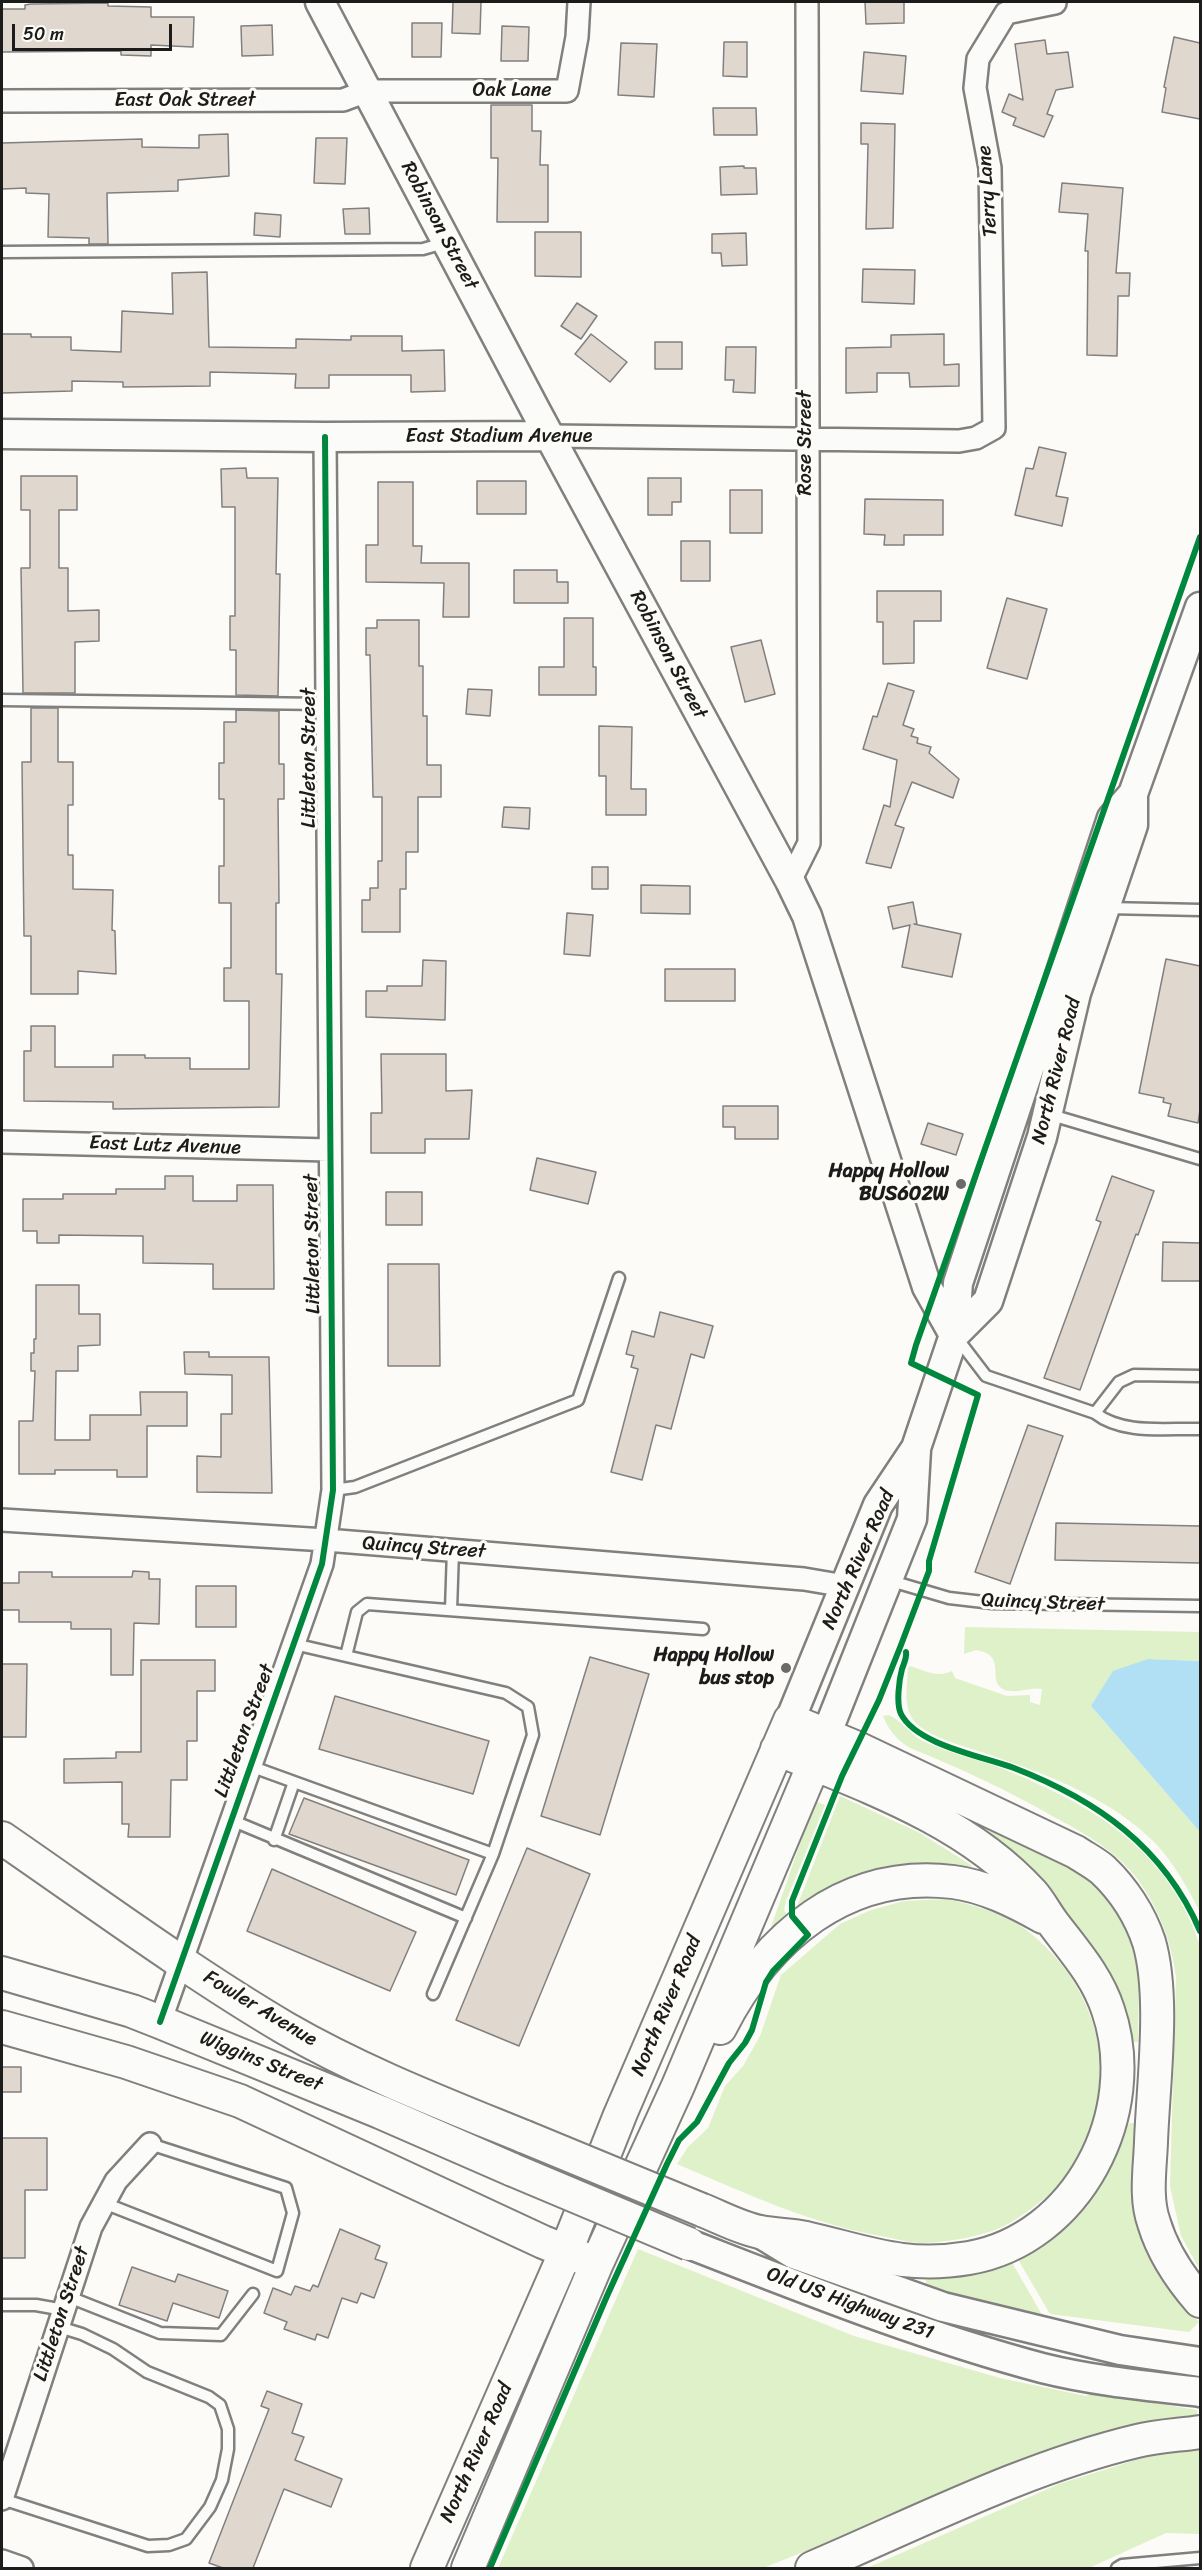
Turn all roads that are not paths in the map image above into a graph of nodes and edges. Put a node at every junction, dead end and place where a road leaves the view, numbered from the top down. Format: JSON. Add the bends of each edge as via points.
{"nodes":[{"id":1,"x":320,"y":2,"type":"edge"},
{"id":2,"x":579,"y":2,"type":"edge"},
{"id":3,"x":807,"y":2,"type":"edge"},
{"id":4,"x":1055,"y":3,"type":"dead end"},
{"id":5,"x":367,"y":91,"type":"junction"},
{"id":6,"x":2,"y":101,"type":"edge"},
{"id":7,"x":447,"y":243,"type":"junction"},
{"id":8,"x":2,"y":252,"type":"edge"},
{"id":9,"x":994,"y":428,"type":"joint"},
{"id":10,"x":2,"y":434,"type":"edge"},
{"id":11,"x":550,"y":436,"type":"junction"},
{"id":12,"x":325,"y":437,"type":"junction"},
{"id":13,"x":806,"y":439,"type":"junction"},
{"id":14,"x":1200,"y":607,"type":"edge"},
{"id":15,"x":2,"y":700,"type":"edge"},
{"id":16,"x":326,"y":704,"type":"junction"},
{"id":17,"x":1133,"y":794,"type":"junction"},
{"id":18,"x":790,"y":881,"type":"junction"},
{"id":19,"x":1104,"y":908,"type":"junction"},
{"id":20,"x":1200,"y":910,"type":"edge"},
{"id":21,"x":1048,"y":1114,"type":"junction"},
{"id":22,"x":2,"y":1142,"type":"edge"},
{"id":23,"x":329,"y":1150,"type":"junction"},
{"id":24,"x":1200,"y":1159,"type":"edge"},
{"id":25,"x":619,"y":1278,"type":"dead end"},
{"id":26,"x":954,"y":1335,"type":"junction"},
{"id":27,"x":1200,"y":1376,"type":"edge"},
{"id":28,"x":1095,"y":1413,"type":"junction"},
{"id":29,"x":1200,"y":1429,"type":"edge"},
{"id":30,"x":916,"y":1448,"type":"junction"},
{"id":31,"x":333,"y":1490,"type":"junction"},
{"id":32,"x":2,"y":1520,"type":"edge"},
{"id":33,"x":326,"y":1540,"type":"junction"},
{"id":34,"x":453,"y":1550,"type":"junction"},
{"id":35,"x":887,"y":1580,"type":"junction"},
{"id":36,"x":845,"y":1586,"type":"junction"},
{"id":37,"x":1200,"y":1606,"type":"edge"},
{"id":38,"x":451,"y":1610,"type":"junction"},
{"id":39,"x":703,"y":1629,"type":"dead end"},
{"id":40,"x":294,"y":1644,"type":"junction"},
{"id":41,"x":346,"y":1656,"type":"junction"},
{"id":42,"x":790,"y":1720,"type":"junction"},
{"id":43,"x":826,"y":1735,"type":"junction"},
{"id":44,"x":777,"y":1749,"type":"junction"},
{"id":45,"x":814,"y":1764,"type":"junction"},
{"id":46,"x":250,"y":1766,"type":"junction"},
{"id":47,"x":294,"y":1782,"type":"junction"},
{"id":48,"x":231,"y":1820,"type":"junction"},
{"id":49,"x":2,"y":1838,"type":"edge"},
{"id":50,"x":274,"y":1840,"type":"junction"},
{"id":51,"x":493,"y":1854,"type":"junction"},
{"id":52,"x":466,"y":1917,"type":"junction"},
{"id":53,"x":1052,"y":1922,"type":"junction"},
{"id":54,"x":180,"y":1960,"type":"junction"},
{"id":55,"x":2,"y":1973,"type":"edge"},
{"id":56,"x":433,"y":1994,"type":"dead end"},
{"id":57,"x":160,"y":2022,"type":"junction"},
{"id":58,"x":2,"y":2027,"type":"edge"},
{"id":59,"x":678,"y":2085,"type":"junction"},
{"id":60,"x":150,"y":2144,"type":"joint"},
{"id":61,"x":513,"y":2169,"type":"joint"},
{"id":62,"x":104,"y":2203,"type":"junction"},
{"id":63,"x":758,"y":2232,"type":"junction"},
{"id":64,"x":689,"y":2244,"type":"joint"},
{"id":65,"x":566,"y":2251,"type":"junction"},
{"id":66,"x":597,"y":2263,"type":"junction"},
{"id":67,"x":253,"y":2294,"type":"dead end"},
{"id":68,"x":1200,"y":2301,"type":"edge"},
{"id":69,"x":2,"y":2305,"type":"edge"},
{"id":70,"x":64,"y":2311,"type":"junction"},
{"id":71,"x":1200,"y":2362,"type":"edge"},
{"id":72,"x":1200,"y":2392,"type":"edge"},
{"id":73,"x":1200,"y":2432,"type":"edge"},
{"id":74,"x":2,"y":2499,"type":"edge"},
{"id":75,"x":446,"y":2526,"type":"junction"},
{"id":76,"x":1200,"y":2558,"type":"edge"},
{"id":77,"x":2,"y":2561,"type":"edge"},
{"id":78,"x":22,"y":2568,"type":"edge"},
{"id":79,"x":427,"y":2568,"type":"edge"},
{"id":80,"x":469,"y":2568,"type":"edge"},
{"id":81,"x":812,"y":2568,"type":"edge"},
{"id":82,"x":1117,"y":2568,"type":"edge"}],
"edges":[{"from":1,"to":5,"type":"main road","name":"Robinson Street"},
{"from":2,"to":5,"type":"street","name":"Oak Lane","via":[[567,91]]},
{"from":3,"to":13,"type":"street","name":"Rose Street"},
{"from":4,"to":9,"type":"street","name":"Terry Lane","via":[[1006,13],[978,60],[975,88],[990,168]]},
{"from":5,"to":6,"type":"street","name":"East Oak Street","via":[[344,100]]},
{"from":5,"to":7,"type":"main road","name":"Robinson Street"},
{"from":7,"to":8,"type":"lane","via":[[423,249]]},
{"from":7,"to":11,"type":"main road","name":"Robinson Street"},
{"from":9,"to":13,"type":"street","name":"East Stadium Avenue","via":[[976,438],[959,441]]},
{"from":10,"to":12,"type":"main road","name":"East Stadium Avenue"},
{"from":11,"to":12,"type":"main road","name":"East Stadium Avenue"},
{"from":11,"to":13,"type":"street","name":"East Stadium Avenue"},
{"from":11,"to":18,"type":"main road","name":"Robinson Street"},
{"from":12,"to":16,"type":"street","name":"Littleton Street"},
{"from":13,"to":18,"type":"street","name":"Rose Street","via":[[809,843]]},
{"from":14,"to":17,"type":"main road","name":"North River Road"},
{"from":15,"to":16,"type":"lane"},
{"from":16,"to":23,"type":"street","name":"Littleton Street"},
{"from":17,"to":19,"type":"main road","name":"North River Road","via":[[1133,825]]},
{"from":17,"to":26,"type":"main road","name":"North River Road","via":[[1112,818],[958,1283]]},
{"from":18,"to":26,"type":"main road","name":"Robinson Street","via":[[807,916],[927,1287]]},
{"from":19,"to":20,"type":"lane"},
{"from":19,"to":21,"type":"main road","name":"North River Road","via":[[1076,993]]},
{"from":21,"to":24,"type":"lane"},
{"from":21,"to":26,"type":"main road","name":"North River Road","via":[[988,1301]]},
{"from":22,"to":23,"type":"street","name":"East Lutz Avenue"},
{"from":23,"to":31,"type":"street","name":"Littleton Street"},
{"from":25,"to":31,"type":"lane","via":[[578,1400],[355,1487]]},
{"from":26,"to":28,"type":"lane","via":[[986,1376]]},
{"from":26,"to":30,"type":"main road","name":"North River Road"},
{"from":27,"to":28,"type":"lane","via":[[1134,1375],[1119,1382]]},
{"from":28,"to":29,"type":"lane","via":[[1122,1427]]},
{"from":30,"to":35,"type":"main road","name":"North River Road","via":[[912,1519]]},
{"from":30,"to":36,"type":"main road","name":"North River Road","via":[[878,1505]]},
{"from":31,"to":33,"type":"street","name":"Littleton Street"},
{"from":32,"to":33,"type":"street","name":"Quincy Street"},
{"from":33,"to":34,"type":"street","name":"Quincy Street"},
{"from":33,"to":40,"type":"street","name":"Littleton Street","via":[[322,1564]]},
{"from":34,"to":36,"type":"street","name":"Quincy Street","via":[[804,1579]]},
{"from":34,"to":38,"type":"lane"},
{"from":35,"to":37,"type":"lane","name":"Quincy Street","via":[[949,1598],[992,1603]]},
{"from":35,"to":43,"type":"main road","name":"North River Road"},
{"from":36,"to":42,"type":"main road","name":"North River Road"},
{"from":38,"to":39,"type":"lane"},
{"from":38,"to":41,"type":"lane","via":[[367,1604],[357,1612]]},
{"from":40,"to":41,"type":"lane"},
{"from":40,"to":46,"type":"street","name":"Littleton Street"},
{"from":41,"to":51,"type":"lane","via":[[506,1693],[528,1707],[533,1735]]},
{"from":42,"to":43,"type":"main road"},
{"from":42,"to":44,"type":"main road","name":"North River Road"},
{"from":43,"to":45,"type":"main road","name":"North River Road"},
{"from":43,"to":68,"type":"main road","via":[[1076,1852],[1101,1869],[1136,1912],[1148,1942],[1156,2020],[1148,2193],[1153,2222],[1167,2254],[1180,2278]]},
{"from":44,"to":45,"type":"main road","name":"Fowler Avenue"},
{"from":44,"to":65,"type":"main road","name":"North River Road"},
{"from":45,"to":53,"type":"main road","name":"Fowler Avenue","via":[[908,1806],[980,1847],[1033,1895]]},
{"from":45,"to":59,"type":"main road","name":"North River Road"},
{"from":46,"to":47,"type":"lane"},
{"from":46,"to":48,"type":"street","name":"Littleton Street"},
{"from":47,"to":50,"type":"lane"},
{"from":47,"to":51,"type":"lane"},
{"from":48,"to":50,"type":"lane"},
{"from":48,"to":54,"type":"street","name":"Littleton Street"},
{"from":49,"to":54,"type":"main road","name":"Fowler Avenue"},
{"from":50,"to":52,"type":"lane"},
{"from":51,"to":52,"type":"lane"},
{"from":52,"to":56,"type":"lane"},
{"from":53,"to":59,"type":"main road","via":[[993,1893],[955,1882],[887,1884],[854,1894],[799,1925],[776,1948],[732,2005],[702,2063]]},
{"from":53,"to":63,"type":"main road","name":"Fowler Avenue","via":[[1098,1984],[1116,2037],[1119,2076],[1116,2106],[1105,2140],[1086,2178],[1067,2202],[1041,2225],[1007,2246],[971,2258],[927,2263],[878,2258],[804,2238]]},
{"from":54,"to":57,"type":"street","name":"Littleton Street"},
{"from":54,"to":63,"type":"main road","name":"Fowler Avenue","bridge":true,"via":[[285,2028],[405,2087]]},
{"from":55,"to":57,"type":"main road","name":"Wiggins Street"},
{"from":57,"to":61,"type":"main road","name":"Wiggins Street"},
{"from":58,"to":65,"type":"main road","via":[[126,2062],[240,2101]]},
{"from":59,"to":66,"type":"main road","name":"North River Road"},
{"from":60,"to":62,"type":"street","name":"Littleton Street","via":[[116,2181]]},
{"from":60,"to":62,"type":"lane","via":[[286,2188],[293,2214],[277,2271]]},
{"from":61,"to":64,"type":"main road","name":"Old US Highway 231","bridge":true},
{"from":62,"to":70,"type":"street","name":"Littleton Street","via":[[91,2228]]},
{"from":63,"to":71,"type":"main road","name":"Old US Highway 231","via":[[794,2254],[943,2307],[1120,2350]]},
{"from":64,"to":72,"type":"main road","name":"Old US Highway 231","via":[[940,2337],[1044,2368]]},
{"from":65,"to":66,"type":"main road"},
{"from":65,"to":75,"type":"main road","name":"North River Road"},
{"from":66,"to":80,"type":"main road","name":"North River Road"},
{"from":67,"to":70,"type":"lane","via":[[221,2335],[160,2333]]},
{"from":69,"to":70,"type":"lane","via":[[36,2305]]},
{"from":70,"to":74,"type":"street","name":"Littleton Street"},
{"from":70,"to":74,"type":"lane","via":[[82,2334],[147,2372],[220,2405],[228,2429],[222,2480],[210,2507],[186,2540],[169,2545],[148,2546]]},
{"from":73,"to":81,"type":"main road","via":[[1139,2440],[1059,2465]]},
{"from":75,"to":79,"type":"main road","name":"North River Road"},
{"from":75,"to":80,"type":"main road"},
{"from":76,"to":82,"type":"lane"},
{"from":77,"to":78,"type":"street"}]}
